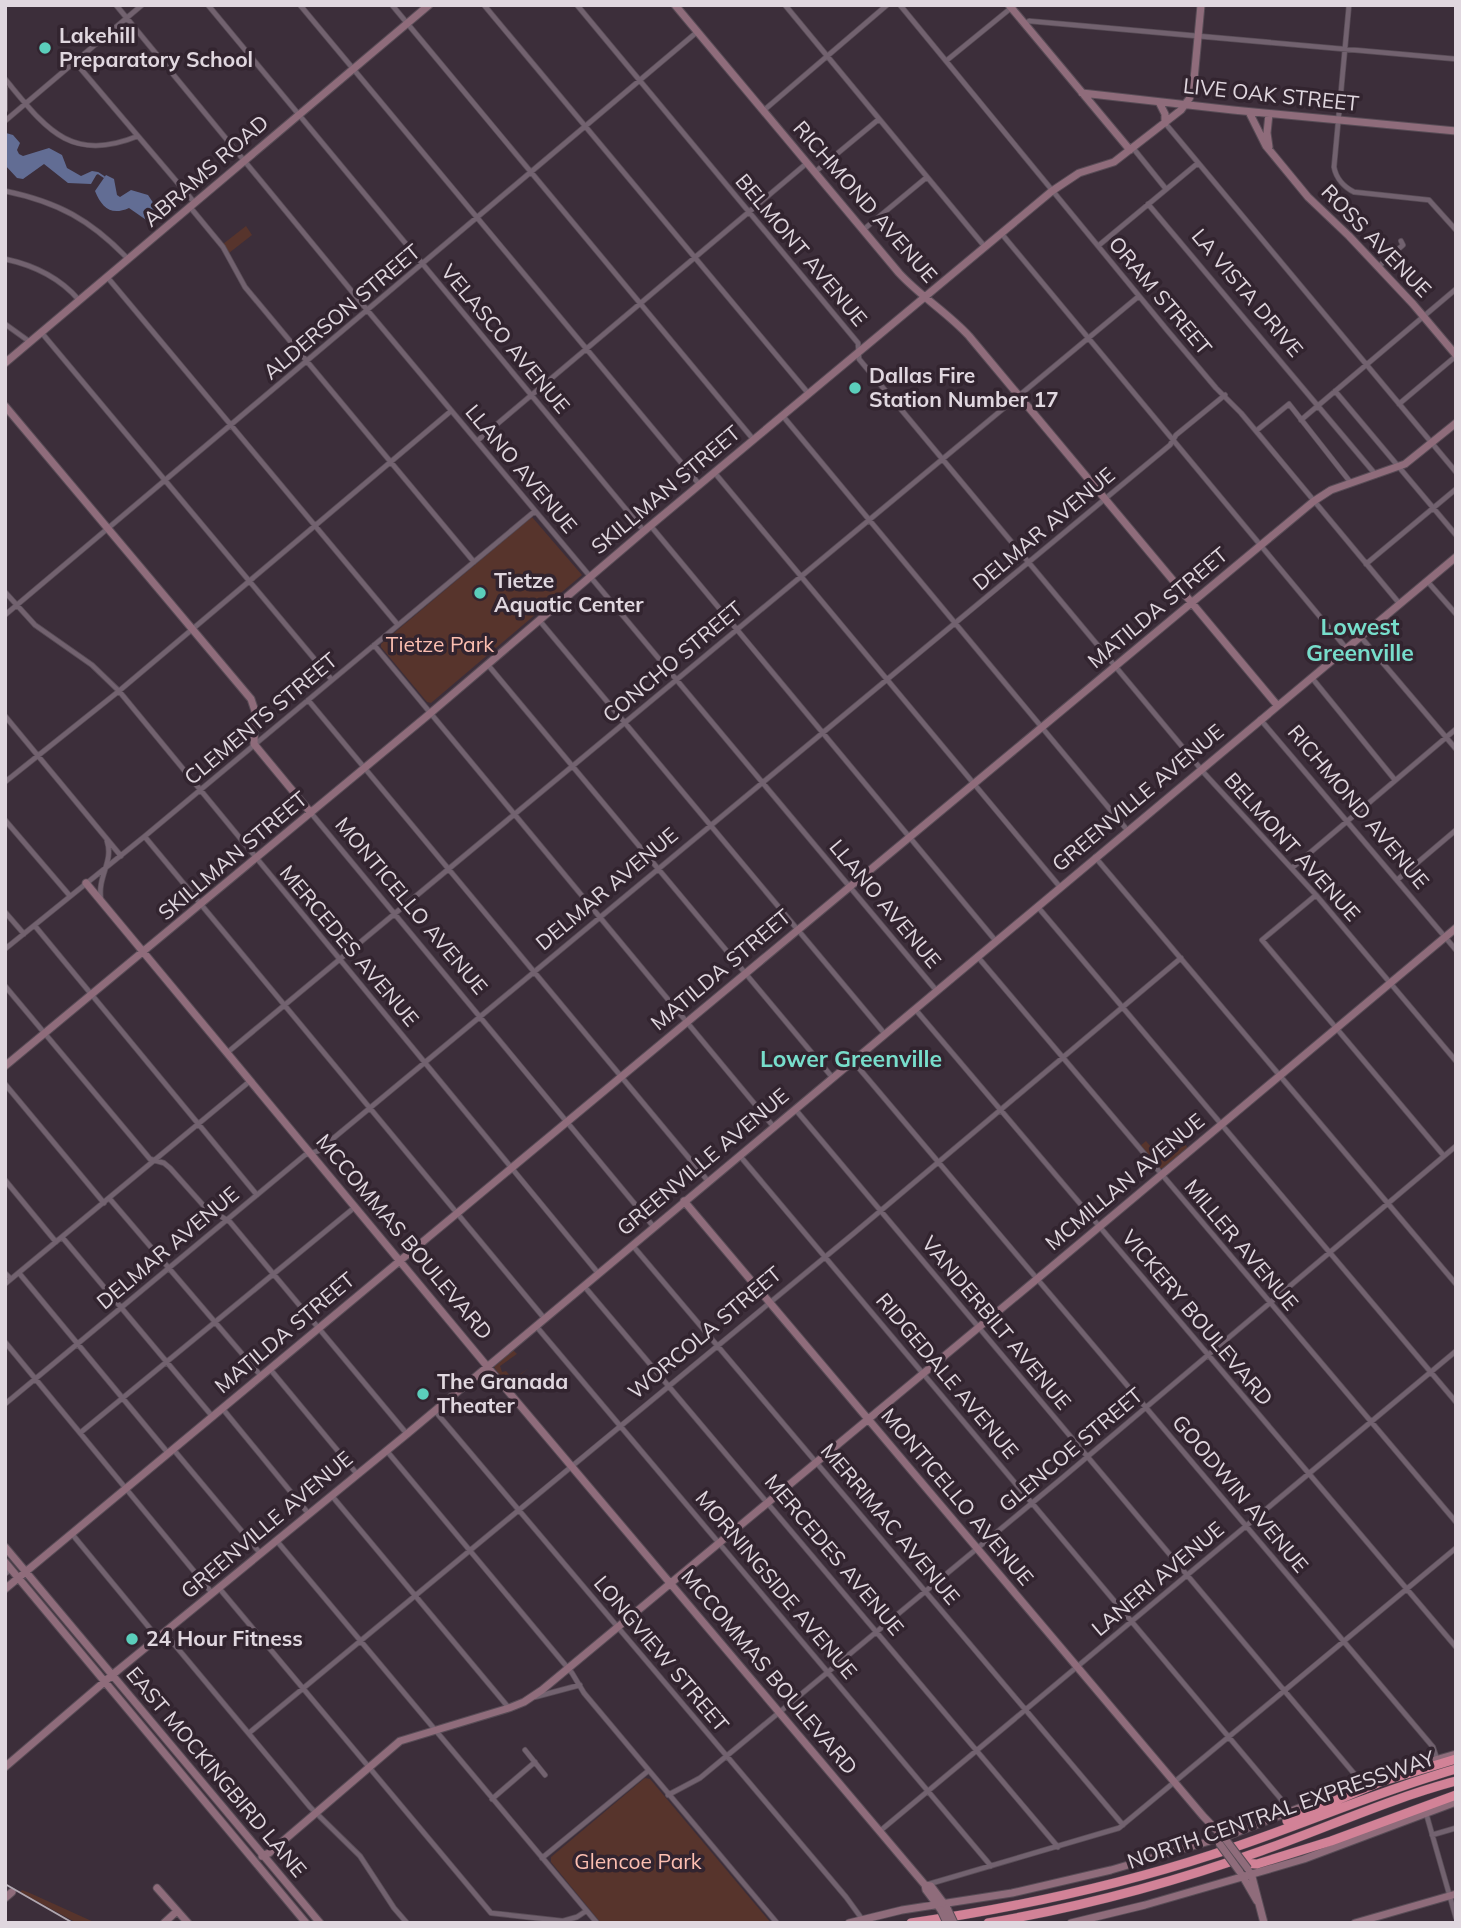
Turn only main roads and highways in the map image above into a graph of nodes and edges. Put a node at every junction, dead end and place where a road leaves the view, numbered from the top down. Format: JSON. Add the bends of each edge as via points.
{"nodes":[{"id":1,"x":1456,"y":1756,"type":"edge"},
{"id":2,"x":1456,"y":1769,"type":"edge"},
{"id":3,"x":1456,"y":1781,"type":"edge"},
{"id":4,"x":1456,"y":1795,"type":"edge"},
{"id":5,"x":1270,"y":1833,"type":"junction"},
{"id":6,"x":1230,"y":1862,"type":"junction"},
{"id":7,"x":911,"y":1923,"type":"edge"},
{"id":8,"x":988,"y":1923,"type":"edge"}],
"edges":[{"from":1,"to":5,"type":"highway","via":[[1349,1794],[1280,1824]]},
{"from":2,"to":5,"type":"highway","name":"NORTH CENTRAL EXPRESSWAY"},
{"from":3,"to":6,"type":"highway","name":"NORTH CENTRAL EXPRESSWAY"},
{"from":4,"to":6,"type":"highway","via":[[1257,1864]]},
{"from":5,"to":7,"type":"highway","name":"NORTH CENTRAL EXPRESSWAY","via":[[1210,1856],[1095,1889]]},
{"from":6,"to":8,"type":"highway","name":"NORTH CENTRAL EXPRESSWAY","via":[[1106,1898]]}]}
